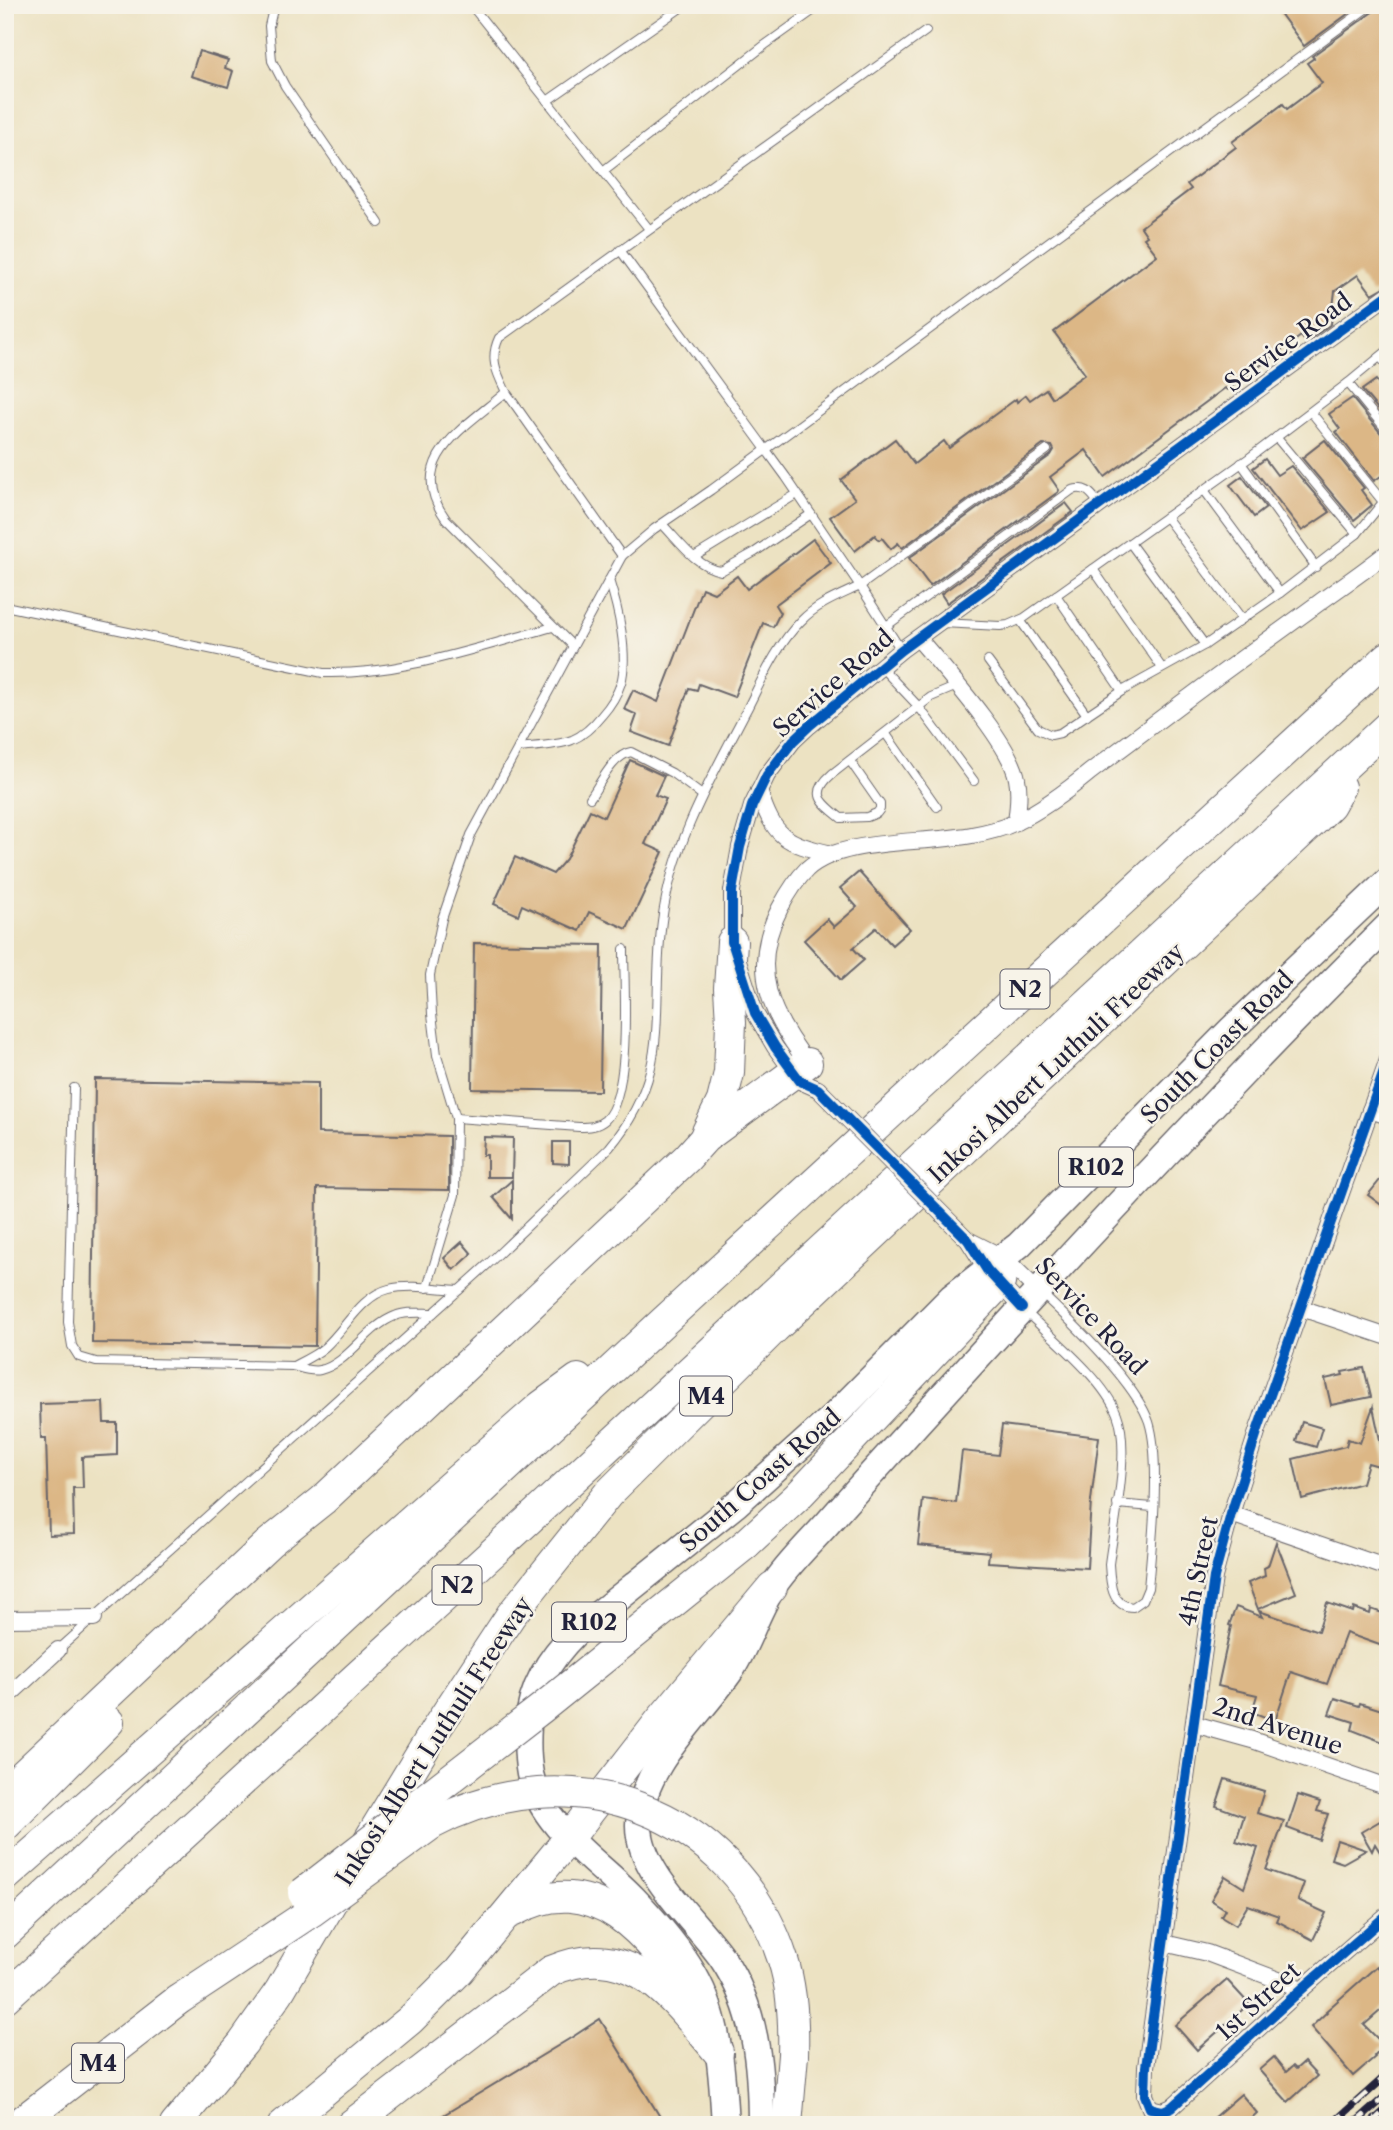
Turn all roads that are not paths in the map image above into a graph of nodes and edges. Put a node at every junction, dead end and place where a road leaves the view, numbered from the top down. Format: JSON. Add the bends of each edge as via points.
{"nodes":[{"id":1,"x":274,"y":5,"type":"edge"},
{"id":2,"x":471,"y":5,"type":"edge"},
{"id":3,"x":685,"y":5,"type":"edge"},
{"id":4,"x":821,"y":5,"type":"edge"},
{"id":5,"x":1371,"y":5,"type":"edge"},
{"id":6,"x":926,"y":32,"type":"dead end"},
{"id":7,"x":547,"y":101,"type":"junction"},
{"id":8,"x":603,"y":171,"type":"junction"},
{"id":9,"x":379,"y":223,"type":"dead end"},
{"id":10,"x":649,"y":229,"type":"junction"},
{"id":11,"x":620,"y":250,"type":"junction"},
{"id":12,"x":1386,"y":299,"type":"edge"},
{"id":13,"x":1388,"y":350,"type":"edge"},
{"id":14,"x":1380,"y":357,"type":"junction"},
{"id":15,"x":1388,"y":366,"type":"edge"},
{"id":16,"x":1348,"y":383,"type":"junction"},
{"id":17,"x":506,"y":392,"type":"junction"},
{"id":18,"x":1311,"y":412,"type":"junction"},
{"id":19,"x":1388,"y":432,"type":"edge"},
{"id":20,"x":1276,"y":437,"type":"junction"},
{"id":21,"x":765,"y":450,"type":"junction"},
{"id":22,"x":1047,"y":450,"type":"dead end"},
{"id":23,"x":1241,"y":463,"type":"junction"},
{"id":24,"x":1204,"y":490,"type":"junction"},
{"id":25,"x":797,"y":494,"type":"junction"},
{"id":26,"x":1385,"y":499,"type":"edge"},
{"id":27,"x":1100,"y":505,"type":"junction"},
{"id":28,"x":811,"y":514,"type":"junction"},
{"id":29,"x":1166,"y":517,"type":"junction"},
{"id":30,"x":662,"y":524,"type":"junction"},
{"id":31,"x":1357,"y":534,"type":"junction"},
{"id":32,"x":1130,"y":543,"type":"junction"},
{"id":33,"x":1388,"y":552,"type":"edge"},
{"id":34,"x":622,"y":556,"type":"junction"},
{"id":35,"x":694,"y":557,"type":"junction"},
{"id":36,"x":1316,"y":566,"type":"junction"},
{"id":37,"x":1093,"y":569,"type":"junction"},
{"id":38,"x":609,"y":580,"type":"junction"},
{"id":39,"x":860,"y":586,"type":"junction"},
{"id":40,"x":1280,"y":593,"type":"junction"},
{"id":41,"x":1056,"y":595,"type":"junction"},
{"id":42,"x":5,"y":606,"type":"edge"},
{"id":43,"x":1242,"y":619,"type":"junction"},
{"id":44,"x":1020,"y":620,"type":"junction"},
{"id":45,"x":939,"y":623,"type":"junction"},
{"id":46,"x":553,"y":627,"type":"junction"},
{"id":47,"x":885,"y":627,"type":"junction"},
{"id":48,"x":918,"y":638,"type":"junction"},
{"id":49,"x":1205,"y":645,"type":"junction"},
{"id":50,"x":573,"y":646,"type":"junction"},
{"id":51,"x":901,"y":650,"type":"junction"},
{"id":52,"x":1388,"y":657,"type":"edge"},
{"id":53,"x":988,"y":661,"type":"dead end"},
{"id":54,"x":882,"y":668,"type":"junction"},
{"id":55,"x":1162,"y":668,"type":"junction"},
{"id":56,"x":957,"y":686,"type":"junction"},
{"id":57,"x":1122,"y":691,"type":"junction"},
{"id":58,"x":919,"y":707,"type":"junction"},
{"id":59,"x":1087,"y":715,"type":"junction"},
{"id":60,"x":1388,"y":726,"type":"edge"},
{"id":61,"x":886,"y":734,"type":"junction"},
{"id":62,"x":518,"y":748,"type":"junction"},
{"id":63,"x":850,"y":761,"type":"junction"},
{"id":64,"x":1346,"y":763,"type":"junction"},
{"id":65,"x":974,"y":781,"type":"dead end"},
{"id":66,"x":760,"y":791,"type":"junction"},
{"id":67,"x":702,"y":795,"type":"junction"},
{"id":68,"x":590,"y":798,"type":"dead end"},
{"id":69,"x":937,"y":807,"type":"dead end"},
{"id":70,"x":1016,"y":822,"type":"junction"},
{"id":71,"x":832,"y":853,"type":"junction"},
{"id":72,"x":1388,"y":881,"type":"edge"},
{"id":73,"x":1379,"y":935,"type":"edge"},
{"id":74,"x":732,"y":942,"type":"junction"},
{"id":75,"x":624,"y":948,"type":"dead end"},
{"id":76,"x":1388,"y":1060,"type":"edge"},
{"id":77,"x":806,"y":1075,"type":"junction"},
{"id":78,"x":74,"y":1088,"type":"dead end"},
{"id":79,"x":1370,"y":1110,"type":"junction"},
{"id":80,"x":1388,"y":1116,"type":"edge"},
{"id":81,"x":456,"y":1118,"type":"junction"},
{"id":82,"x":705,"y":1138,"type":"junction"},
{"id":83,"x":997,"y":1270,"type":"junction"},
{"id":84,"x":427,"y":1288,"type":"junction"},
{"id":85,"x":459,"y":1290,"type":"junction"},
{"id":86,"x":1030,"y":1299,"type":"junction"},
{"id":87,"x":1301,"y":1308,"type":"junction"},
{"id":88,"x":433,"y":1313,"type":"junction"},
{"id":89,"x":663,"y":1322,"type":"junction"},
{"id":90,"x":1388,"y":1337,"type":"edge"},
{"id":91,"x":293,"y":1366,"type":"junction"},
{"id":92,"x":323,"y":1500,"type":"junction"},
{"id":93,"x":1117,"y":1504,"type":"junction"},
{"id":94,"x":1153,"y":1507,"type":"junction"},
{"id":95,"x":1231,"y":1514,"type":"junction"},
{"id":96,"x":1388,"y":1567,"type":"edge"},
{"id":97,"x":772,"y":1587,"type":"junction"},
{"id":98,"x":94,"y":1618,"type":"junction"},
{"id":99,"x":5,"y":1619,"type":"edge"},
{"id":100,"x":58,"y":1650,"type":"joint"},
{"id":101,"x":5,"y":1699,"type":"edge"},
{"id":102,"x":1194,"y":1724,"type":"junction"},
{"id":103,"x":1388,"y":1787,"type":"edge"},
{"id":104,"x":5,"y":1792,"type":"edge"},
{"id":105,"x":5,"y":1826,"type":"edge"},
{"id":106,"x":569,"y":1838,"type":"junction"},
{"id":107,"x":5,"y":1877,"type":"edge"},
{"id":108,"x":1388,"y":1914,"type":"edge"},
{"id":109,"x":506,"y":1915,"type":"junction"},
{"id":110,"x":5,"y":1934,"type":"edge"},
{"id":111,"x":1164,"y":1943,"type":"junction"},
{"id":112,"x":1302,"y":1989,"type":"junction"},
{"id":113,"x":5,"y":1998,"type":"edge"},
{"id":114,"x":178,"y":2000,"type":"junction"},
{"id":115,"x":410,"y":2020,"type":"junction"},
{"id":116,"x":716,"y":2040,"type":"junction"},
{"id":117,"x":1154,"y":2110,"type":"joint"},
{"id":118,"x":17,"y":2125,"type":"edge"},
{"id":119,"x":175,"y":2125,"type":"edge"},
{"id":120,"x":283,"y":2125,"type":"edge"},
{"id":121,"x":311,"y":2125,"type":"edge"},
{"id":122,"x":351,"y":2125,"type":"edge"},
{"id":123,"x":725,"y":2125,"type":"edge"},
{"id":124,"x":761,"y":2125,"type":"edge"},
{"id":125,"x":787,"y":2125,"type":"edge"}],
"edges":[{"from":1,"to":9,"type":"lane","via":[[269,26],[272,61]]},
{"from":2,"to":7,"type":"lane"},
{"from":3,"to":7,"type":"lane"},
{"from":4,"to":8,"type":"lane"},
{"from":5,"to":21,"type":"lane"},
{"from":6,"to":10,"type":"lane"},
{"from":7,"to":8,"type":"lane"},
{"from":8,"to":10,"type":"lane"},
{"from":10,"to":11,"type":"lane"},
{"from":11,"to":17,"type":"lane","via":[[499,338],[493,362]]},
{"from":11,"to":21,"type":"lane"},
{"from":12,"to":27,"type":"street","name":"Service Road"},
{"from":13,"to":14,"type":"lane"},
{"from":14,"to":15,"type":"lane"},
{"from":14,"to":16,"type":"lane"},
{"from":16,"to":18,"type":"lane"},
{"from":16,"to":19,"type":"lane"},
{"from":17,"to":34,"type":"lane"},
{"from":17,"to":46,"type":"lane","via":[[447,443],[434,464],[430,485],[446,519]]},
{"from":18,"to":20,"type":"lane"},
{"from":18,"to":26,"type":"lane"},
{"from":20,"to":23,"type":"lane"},
{"from":20,"to":31,"type":"lane"},
{"from":21,"to":25,"type":"lane"},
{"from":21,"to":30,"type":"lane"},
{"from":22,"to":39,"type":"lane"},
{"from":23,"to":24,"type":"lane"},
{"from":23,"to":36,"type":"lane"},
{"from":24,"to":29,"type":"lane"},
{"from":24,"to":40,"type":"lane"},
{"from":25,"to":28,"type":"lane"},
{"from":25,"to":35,"type":"lane"},
{"from":26,"to":31,"type":"lane"},
{"from":27,"to":45,"type":"street","name":"Service Road"},
{"from":27,"to":47,"type":"lane","via":[[1088,490],[1072,490]]},
{"from":28,"to":35,"type":"lane","via":[[725,570],[710,568]]},
{"from":28,"to":39,"type":"lane"},
{"from":29,"to":32,"type":"lane"},
{"from":29,"to":43,"type":"lane"},
{"from":30,"to":34,"type":"lane"},
{"from":30,"to":35,"type":"lane"},
{"from":31,"to":36,"type":"lane"},
{"from":32,"to":37,"type":"lane"},
{"from":32,"to":49,"type":"lane"},
{"from":33,"to":70,"type":"street","name":"Service Road","via":[[1053,801]]},
{"from":34,"to":38,"type":"lane"},
{"from":36,"to":40,"type":"lane"},
{"from":37,"to":41,"type":"lane"},
{"from":37,"to":55,"type":"lane"},
{"from":38,"to":50,"type":"lane"},
{"from":38,"to":62,"type":"lane","via":[[623,662],[613,701],[591,728],[576,738]]},
{"from":39,"to":47,"type":"lane"},
{"from":39,"to":67,"type":"lane","via":[[823,604],[790,632]]},
{"from":40,"to":43,"type":"lane"},
{"from":41,"to":44,"type":"lane"},
{"from":41,"to":57,"type":"lane"},
{"from":42,"to":46,"type":"lane","via":[[323,673],[393,670]]},
{"from":43,"to":49,"type":"lane"},
{"from":44,"to":45,"type":"lane","via":[[1000,626]]},
{"from":44,"to":59,"type":"lane"},
{"from":45,"to":48,"type":"street","name":"Service Road"},
{"from":46,"to":50,"type":"lane"},
{"from":47,"to":51,"type":"lane"},
{"from":48,"to":51,"type":"street","name":"Service Road"},
{"from":48,"to":56,"type":"street","name":"Service Road"},
{"from":49,"to":55,"type":"lane"},
{"from":50,"to":62,"type":"lane"},
{"from":51,"to":54,"type":"street","name":"Service Road"},
{"from":52,"to":89,"type":"highway","number":"N2"},
{"from":53,"to":59,"type":"lane","via":[[1041,732],[1060,733]]},
{"from":54,"to":58,"type":"lane"},
{"from":54,"to":66,"type":"street","name":"Service Road","via":[[793,741]]},
{"from":55,"to":57,"type":"lane"},
{"from":56,"to":58,"type":"lane"},
{"from":56,"to":70,"type":"street","name":"Service Road","via":[[1013,763]]},
{"from":57,"to":59,"type":"lane"},
{"from":58,"to":61,"type":"lane"},
{"from":58,"to":65,"type":"lane"},
{"from":60,"to":64,"type":"highway","number":"N2"},
{"from":61,"to":63,"type":"lane"},
{"from":61,"to":69,"type":"lane"},
{"from":62,"to":81,"type":"lane","via":[[471,835],[435,944],[430,975],[432,1014],[437,1055]]},
{"from":63,"to":63,"type":"lane","via":[[825,780],[819,796],[842,818],[873,815],[880,804]]},
{"from":64,"to":113,"type":"highway","number":"N2"},
{"from":64,"to":119,"type":"highway","name":"Inkosi Albert Luthuli Freeway","number":"M4","via":[[1337,794],[1316,819],[775,1328],[608,1494],[511,1615],[436,1730],[279,1992]]},
{"from":66,"to":71,"type":"street","name":"Service Road","via":[[768,816],[784,837]]},
{"from":66,"to":74,"type":"street","name":"Service Road","via":[[740,847],[732,891]]},
{"from":67,"to":68,"type":"lane","via":[[631,752],[616,761]]},
{"from":67,"to":85,"type":"lane","via":[[684,835],[662,919],[655,1053],[636,1111],[609,1148]]},
{"from":70,"to":71,"type":"street","name":"Service Road","via":[[947,840]]},
{"from":71,"to":77,"type":"street","name":"Service Road","via":[[808,869],[785,898],[765,948],[772,1008]]},
{"from":72,"to":83,"type":"main road","name":"South Coast Road","number":"R102","via":[[1233,1029]]},
{"from":73,"to":86,"type":"main road","name":"South Coast Road","number":"R102"},
{"from":74,"to":77,"type":"street","name":"Service Road","via":[[755,1013],[775,1047]]},
{"from":74,"to":82,"type":"highway","via":[[729,1073]]},
{"from":75,"to":81,"type":"lane","via":[[623,1062],[616,1102],[605,1120],[585,1127]]},
{"from":76,"to":79,"type":"street","name":"4th Street"},
{"from":77,"to":82,"type":"highway"},
{"from":77,"to":83,"type":"street","name":"Service Road","bridge":true},
{"from":78,"to":91,"type":"lane","via":[[68,1322],[76,1354],[96,1362]]},
{"from":79,"to":80,"type":"street"},
{"from":79,"to":87,"type":"street","name":"4th Street"},
{"from":81,"to":84,"type":"lane","via":[[455,1195]]},
{"from":82,"to":92,"type":"highway"},
{"from":83,"to":86,"type":"street","name":"Service Road"},
{"from":83,"to":86,"type":"street","name":"Service Road"},
{"from":83,"to":106,"type":"main road","name":"South Coast Road","number":"R102","via":[[953,1297],[833,1417],[736,1504],[558,1650],[532,1697],[527,1744],[537,1793]]},
{"from":83,"to":114,"type":"highway","bridge":true,"via":[[969,1314],[836,1457],[746,1544],[287,1905]]},
{"from":84,"to":85,"type":"lane"},
{"from":84,"to":91,"type":"lane","via":[[379,1293],[327,1345]]},
{"from":85,"to":88,"type":"lane"},
{"from":86,"to":93,"type":"lane","name":"Service Road","via":[[1117,1413],[1122,1457]]},
{"from":86,"to":94,"type":"lane","name":"Service Road","via":[[1101,1354],[1139,1401],[1153,1442]]},
{"from":86,"to":97,"type":"main road","name":"South Coast Road","number":"R102"},
{"from":87,"to":90,"type":"street"},
{"from":87,"to":95,"type":"street","name":"4th Street"},
{"from":88,"to":91,"type":"lane","via":[[401,1314],[387,1320],[330,1367]]},
{"from":88,"to":98,"type":"lane"},
{"from":89,"to":107,"type":"highway","via":[[541,1406]]},
{"from":89,"to":110,"type":"highway","number":"N2"},
{"from":92,"to":104,"type":"highway","via":[[269,1543]]},
{"from":92,"to":105,"type":"highway","via":[[281,1549]]},
{"from":93,"to":94,"type":"lane"},
{"from":93,"to":94,"type":"lane","name":"Service Road","via":[[1110,1578],[1115,1598],[1133,1608],[1146,1594]]},
{"from":95,"to":96,"type":"street"},
{"from":95,"to":102,"type":"street","name":"4th Street","via":[[1208,1611]]},
{"from":97,"to":106,"type":"highway"},
{"from":97,"to":124,"type":"main road","name":"South Coast Road","number":"R102","via":[[732,1668],[650,1782],[639,1826],[648,1860],[723,1959],[745,2002],[758,2045]]},
{"from":98,"to":99,"type":"street"},
{"from":98,"to":100,"type":"lane"},
{"from":100,"to":101,"type":"street"},
{"from":102,"to":103,"type":"street","name":"2nd Avenue"},
{"from":102,"to":111,"type":"street","name":"4th Street"},
{"from":106,"to":109,"type":"highway"},
{"from":106,"to":116,"type":"main road","name":"South Coast Road","number":"R102","via":[[634,1899],[682,1955],[707,2002]]},
{"from":108,"to":112,"type":"street","name":"1st Street"},
{"from":109,"to":115,"type":"highway"},
{"from":109,"to":116,"type":"highway","via":[[556,1896],[605,1906],[649,1941]]},
{"from":111,"to":112,"type":"street","via":[[1206,1952]]},
{"from":111,"to":117,"type":"street","name":"4th Street","via":[[1145,2088]]},
{"from":112,"to":117,"type":"street","name":"1st Street","via":[[1172,2107]]},
{"from":114,"to":118,"type":"highway","number":"M4"},
{"from":114,"to":125,"type":"highway","bridge":true,"via":[[454,1812],[542,1791],[623,1801],[661,1817],[698,1841],[731,1870],[770,1928],[783,1959],[792,2001]]},
{"from":115,"to":120,"type":"highway"},
{"from":115,"to":121,"type":"highway","via":[[379,2064]]},
{"from":116,"to":122,"type":"highway","via":[[645,1976],[609,1961],[582,1960],[551,1971]]},
{"from":116,"to":123,"type":"main road","name":"South Coast Road","number":"R102"}]}
